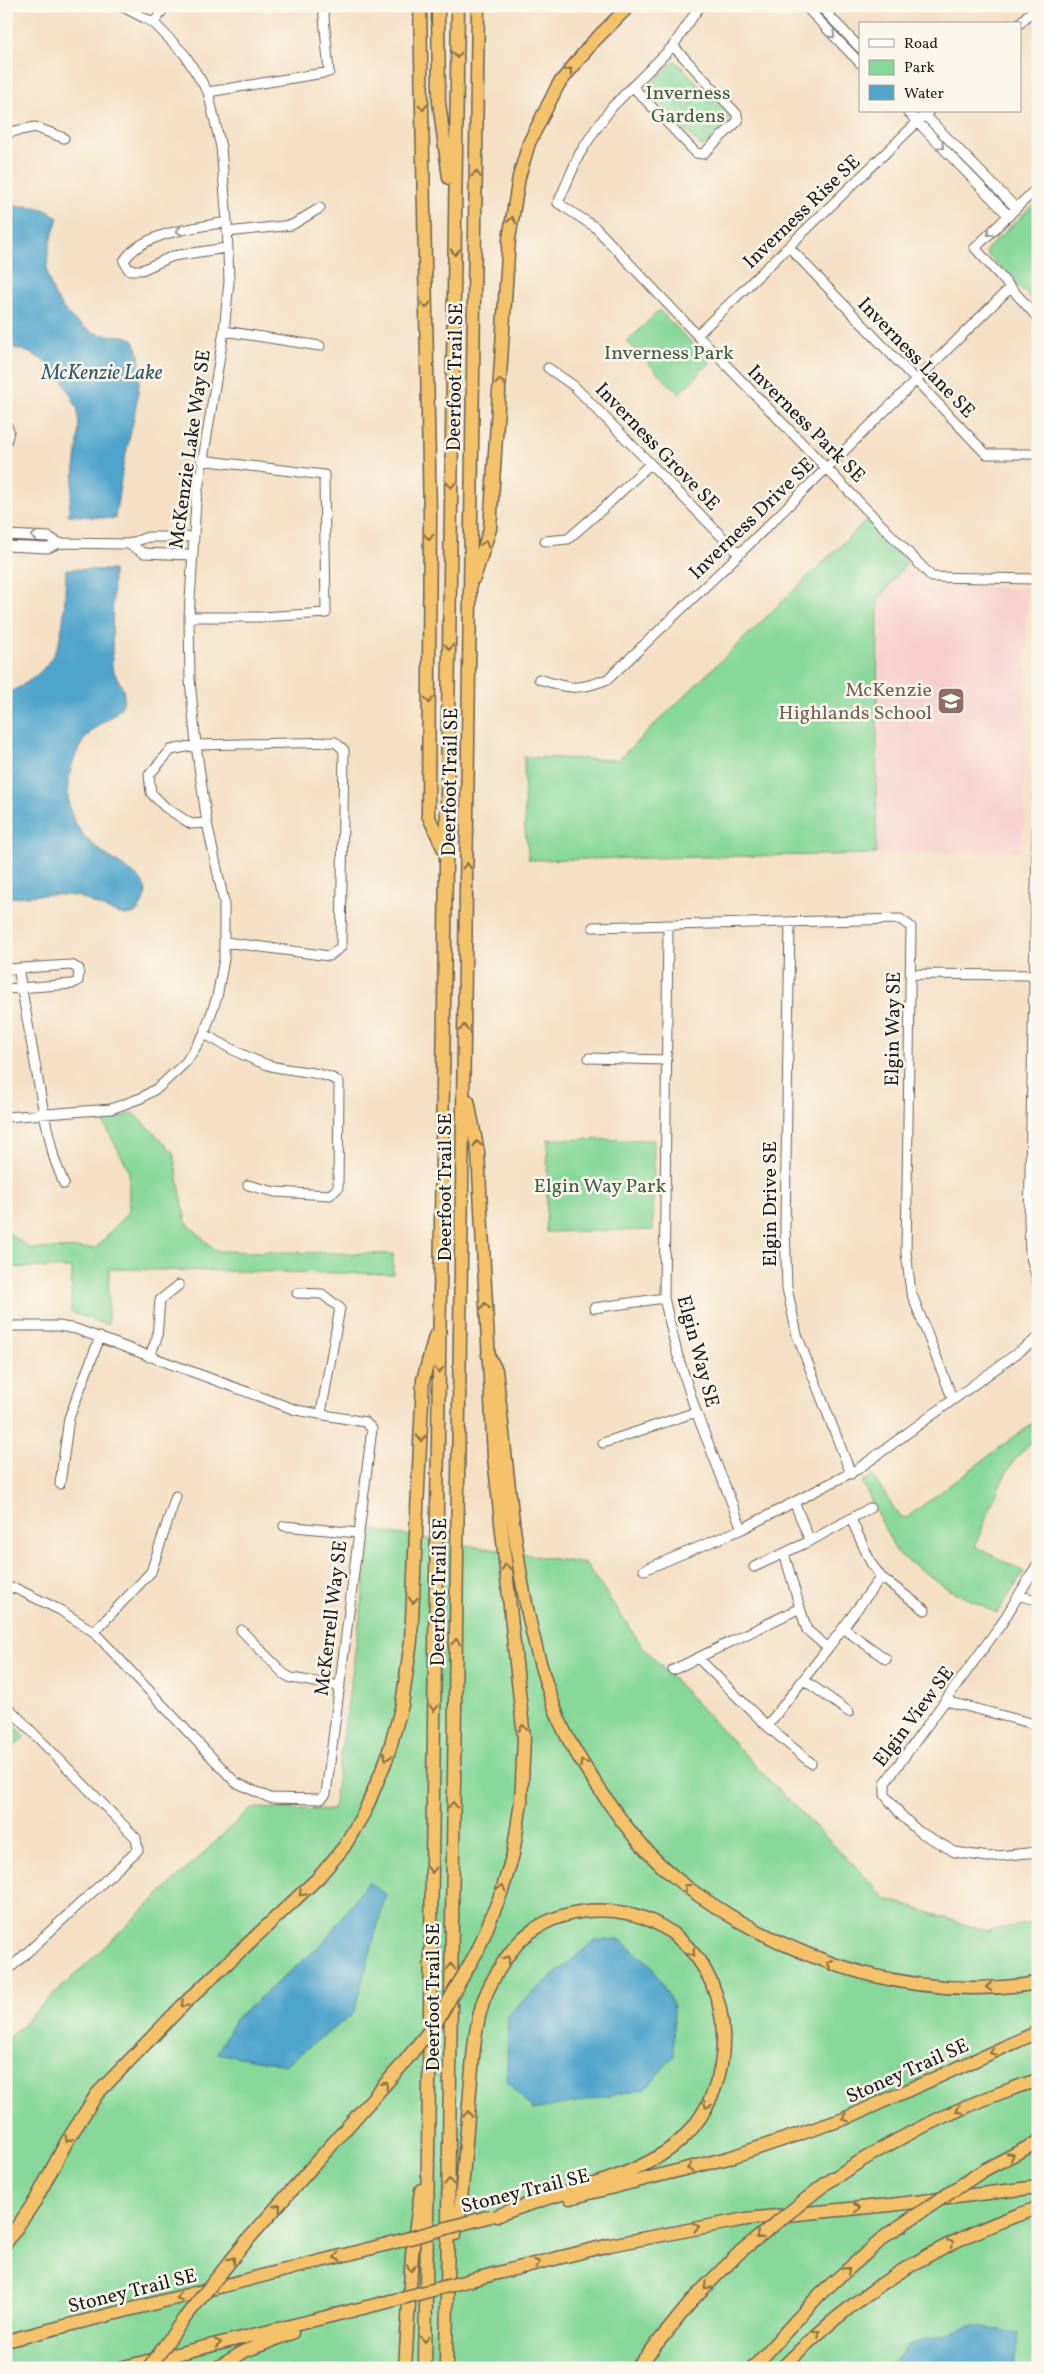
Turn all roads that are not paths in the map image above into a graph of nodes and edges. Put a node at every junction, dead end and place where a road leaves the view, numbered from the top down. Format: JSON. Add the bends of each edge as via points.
{"nodes":[{"id":1,"x":121,"y":6,"type":"edge"},
{"id":2,"x":166,"y":6,"type":"edge"},
{"id":3,"x":324,"y":6,"type":"edge"},
{"id":4,"x":420,"y":6,"type":"edge"},
{"id":5,"x":438,"y":6,"type":"edge"},
{"id":6,"x":458,"y":6,"type":"edge"},
{"id":7,"x":478,"y":6,"type":"edge"},
{"id":8,"x":629,"y":6,"type":"edge"},
{"id":9,"x":700,"y":6,"type":"edge"},
{"id":10,"x":805,"y":6,"type":"edge"},
{"id":11,"x":820,"y":6,"type":"edge"},
{"id":12,"x":1037,"y":6,"type":"edge"},
{"id":13,"x":1021,"y":22,"type":"edge"},
{"id":14,"x":154,"y":23,"type":"junction"},
{"id":15,"x":673,"y":46,"type":"junction"},
{"id":16,"x":859,"y":47,"type":"edge"},
{"id":17,"x":859,"y":62,"type":"edge"},
{"id":18,"x":633,"y":87,"type":"junction"},
{"id":19,"x":208,"y":92,"type":"junction"},
{"id":20,"x":908,"y":112,"type":"edge"},
{"id":21,"x":925,"y":112,"type":"edge"},
{"id":22,"x":918,"y":122,"type":"junction"},
{"id":23,"x":6,"y":133,"type":"edge"},
{"id":24,"x":64,"y":138,"type":"dead end"},
{"id":25,"x":1038,"y":187,"type":"edge"},
{"id":26,"x":320,"y":208,"type":"dead end"},
{"id":27,"x":1016,"y":208,"type":"junction"},
{"id":28,"x":1009,"y":216,"type":"junction"},
{"id":29,"x":455,"y":222,"type":"junction"},
{"id":30,"x":227,"y":227,"type":"junction"},
{"id":31,"x":788,"y":247,"type":"junction"},
{"id":32,"x":226,"y":248,"type":"junction"},
{"id":33,"x":1010,"y":288,"type":"junction"},
{"id":34,"x":1038,"y":318,"type":"edge"},
{"id":35,"x":224,"y":330,"type":"junction"},
{"id":36,"x":697,"y":335,"type":"junction"},
{"id":37,"x":320,"y":346,"type":"dead end"},
{"id":38,"x":548,"y":368,"type":"dead end"},
{"id":39,"x":916,"y":380,"type":"junction"},
{"id":40,"x":6,"y":424,"type":"edge"},
{"id":41,"x":6,"y":443,"type":"edge"},
{"id":42,"x":1038,"y":454,"type":"edge"},
{"id":43,"x":201,"y":460,"type":"junction"},
{"id":44,"x":650,"y":464,"type":"junction"},
{"id":45,"x":827,"y":468,"type":"junction"},
{"id":46,"x":6,"y":534,"type":"edge"},
{"id":47,"x":192,"y":538,"type":"junction"},
{"id":48,"x":545,"y":541,"type":"dead end"},
{"id":49,"x":59,"y":543,"type":"junction"},
{"id":50,"x":128,"y":544,"type":"junction"},
{"id":51,"x":6,"y":546,"type":"edge"},
{"id":52,"x":739,"y":554,"type":"junction"},
{"id":53,"x":191,"y":555,"type":"junction"},
{"id":54,"x":1038,"y":579,"type":"edge"},
{"id":55,"x":470,"y":590,"type":"junction"},
{"id":56,"x":189,"y":617,"type":"junction"},
{"id":57,"x":538,"y":679,"type":"dead end"},
{"id":58,"x":196,"y":745,"type":"junction"},
{"id":59,"x":1038,"y":795,"type":"edge"},
{"id":60,"x":207,"y":823,"type":"junction"},
{"id":61,"x":446,"y":855,"type":"junction"},
{"id":62,"x":1037,"y":855,"type":"edge"},
{"id":63,"x":790,"y":922,"type":"junction"},
{"id":64,"x":668,"y":926,"type":"junction"},
{"id":65,"x":594,"y":927,"type":"dead end"},
{"id":66,"x":225,"y":942,"type":"junction"},
{"id":67,"x":18,"y":968,"type":"junction"},
{"id":68,"x":6,"y":969,"type":"edge"},
{"id":69,"x":910,"y":974,"type":"junction"},
{"id":70,"x":1034,"y":975,"type":"junction"},
{"id":71,"x":21,"y":988,"type":"junction"},
{"id":72,"x":6,"y":989,"type":"edge"},
{"id":73,"x":204,"y":1034,"type":"junction"},
{"id":74,"x":590,"y":1058,"type":"dead end"},
{"id":75,"x":666,"y":1060,"type":"junction"},
{"id":76,"x":463,"y":1077,"type":"junction"},
{"id":77,"x":1034,"y":1097,"type":"edge"},
{"id":78,"x":44,"y":1114,"type":"junction"},
{"id":79,"x":6,"y":1117,"type":"edge"},
{"id":80,"x":64,"y":1184,"type":"dead end"},
{"id":81,"x":248,"y":1185,"type":"dead end"},
{"id":82,"x":1038,"y":1284,"type":"edge"},
{"id":83,"x":179,"y":1285,"type":"dead end"},
{"id":84,"x":297,"y":1293,"type":"dead end"},
{"id":85,"x":664,"y":1298,"type":"junction"},
{"id":86,"x":594,"y":1308,"type":"dead end"},
{"id":87,"x":439,"y":1321,"type":"junction"},
{"id":88,"x":6,"y":1326,"type":"edge"},
{"id":89,"x":100,"y":1337,"type":"junction"},
{"id":90,"x":1038,"y":1338,"type":"edge"},
{"id":91,"x":488,"y":1355,"type":"junction"},
{"id":92,"x":149,"y":1357,"type":"junction"},
{"id":93,"x":953,"y":1400,"type":"junction"},
{"id":94,"x":696,"y":1412,"type":"junction"},
{"id":95,"x":321,"y":1414,"type":"junction"},
{"id":96,"x":603,"y":1443,"type":"dead end"},
{"id":97,"x":851,"y":1474,"type":"junction"},
{"id":98,"x":60,"y":1484,"type":"dead end"},
{"id":99,"x":176,"y":1496,"type":"dead end"},
{"id":100,"x":795,"y":1504,"type":"junction"},
{"id":101,"x":870,"y":1508,"type":"dead end"},
{"id":102,"x":851,"y":1519,"type":"junction"},
{"id":103,"x":284,"y":1526,"type":"dead end"},
{"id":104,"x":742,"y":1529,"type":"junction"},
{"id":105,"x":358,"y":1533,"type":"junction"},
{"id":106,"x":810,"y":1540,"type":"junction"},
{"id":107,"x":784,"y":1553,"type":"junction"},
{"id":108,"x":1038,"y":1564,"type":"edge"},
{"id":109,"x":754,"y":1567,"type":"dead end"},
{"id":110,"x":644,"y":1570,"type":"dead end"},
{"id":111,"x":882,"y":1577,"type":"junction"},
{"id":112,"x":6,"y":1587,"type":"edge"},
{"id":113,"x":1020,"y":1596,"type":"junction"},
{"id":114,"x":1038,"y":1600,"type":"edge"},
{"id":115,"x":800,"y":1608,"type":"junction"},
{"id":116,"x":925,"y":1610,"type":"dead end"},
{"id":117,"x":843,"y":1628,"type":"junction"},
{"id":118,"x":241,"y":1630,"type":"dead end"},
{"id":119,"x":94,"y":1632,"type":"junction"},
{"id":120,"x":828,"y":1648,"type":"junction"},
{"id":121,"x":886,"y":1658,"type":"dead end"},
{"id":122,"x":699,"y":1659,"type":"junction"},
{"id":123,"x":673,"y":1670,"type":"dead end"},
{"id":124,"x":804,"y":1680,"type":"junction"},
{"id":125,"x":340,"y":1686,"type":"junction"},
{"id":126,"x":946,"y":1702,"type":"junction"},
{"id":127,"x":6,"y":1705,"type":"edge"},
{"id":128,"x":849,"y":1712,"type":"dead end"},
{"id":129,"x":767,"y":1726,"type":"junction"},
{"id":130,"x":1038,"y":1726,"type":"edge"},
{"id":131,"x":811,"y":1762,"type":"dead end"},
{"id":132,"x":1038,"y":1852,"type":"edge"},
{"id":133,"x":6,"y":1972,"type":"edge"},
{"id":134,"x":1038,"y":1983,"type":"edge"},
{"id":135,"x":1038,"y":2032,"type":"edge"},
{"id":136,"x":1038,"y":2080,"type":"edge"},
{"id":137,"x":1038,"y":2142,"type":"edge"},
{"id":138,"x":428,"y":2150,"type":"junction"},
{"id":139,"x":56,"y":2161,"type":"junction"},
{"id":140,"x":1038,"y":2187,"type":"edge"},
{"id":141,"x":1038,"y":2208,"type":"edge"},
{"id":142,"x":494,"y":2216,"type":"junction"},
{"id":143,"x":6,"y":2229,"type":"edge"},
{"id":144,"x":6,"y":2243,"type":"edge"},
{"id":145,"x":448,"y":2266,"type":"junction"},
{"id":146,"x":365,"y":2307,"type":"junction"},
{"id":147,"x":6,"y":2341,"type":"edge"},
{"id":148,"x":120,"y":2368,"type":"edge"},
{"id":149,"x":149,"y":2368,"type":"edge"},
{"id":150,"x":217,"y":2368,"type":"edge"},
{"id":151,"x":405,"y":2368,"type":"edge"},
{"id":152,"x":425,"y":2368,"type":"edge"},
{"id":153,"x":446,"y":2368,"type":"edge"},
{"id":154,"x":637,"y":2368,"type":"edge"},
{"id":155,"x":753,"y":2368,"type":"edge"},
{"id":156,"x":782,"y":2368,"type":"edge"}],
"edges":[{"from":1,"to":14,"type":"street","name":"McKenzie Lake Way SE"},
{"from":2,"to":14,"type":"street"},
{"from":3,"to":19,"type":"street","via":[[328,72]]},
{"from":4,"to":61,"type":"highway","one_way":true,"via":[[430,517],[428,815]]},
{"from":5,"to":29,"type":"highway","via":[[439,102]]},
{"from":6,"to":29,"type":"highway","name":"Deerfoot Trail SE","one_way":true},
{"from":55,"to":7,"type":"highway","name":"Deerfoot Trail SE","one_way":true},
{"from":55,"to":8,"type":"highway","one_way":true,"via":[[490,529],[509,239],[519,177],[529,143],[558,85],[592,43]]},
{"from":9,"to":15,"type":"street"},
{"from":10,"to":17,"type":"street","one_way":true},
{"from":11,"to":16,"type":"street"},
{"from":12,"to":13,"type":"street"},
{"from":14,"to":19,"type":"street","name":"McKenzie Lake Way SE","via":[[185,55]]},
{"from":15,"to":18,"type":"street"},
{"from":15,"to":18,"type":"street","via":[[737,114],[738,121],[704,154],[696,153]]},
{"from":18,"to":36,"type":"street","name":"Inverness Park SE","via":[[612,106],[583,148],[558,203],[595,227]]},
{"from":19,"to":30,"type":"street","name":"McKenzie Lake Way SE","via":[[221,147]]},
{"from":20,"to":22,"type":"street"},
{"from":21,"to":22,"type":"street","name":"Inverness Rise SE"},
{"from":21,"to":27,"type":"street"},
{"from":22,"to":28,"type":"street","one_way":true},
{"from":22,"to":31,"type":"street","name":"Inverness Rise SE"},
{"from":23,"to":24,"type":"street","via":[[35,127]]},
{"from":25,"to":27,"type":"street"},
{"from":26,"to":30,"type":"street","via":[[292,225]]},
{"from":27,"to":28,"type":"street"},
{"from":28,"to":33,"type":"street","one_way":true,"via":[[975,248]]},
{"from":29,"to":61,"type":"highway","name":"Deerfoot Trail SE","one_way":true},
{"from":30,"to":32,"type":"street","name":"McKenzie Lake Way SE"},
{"from":30,"to":32,"type":"street","one_way":true,"via":[[167,233],[131,250],[124,261],[129,270],[142,270],[173,256]]},
{"from":31,"to":36,"type":"street","name":"Inverness Rise SE"},
{"from":31,"to":39,"type":"street","name":"Inverness Lane SE"},
{"from":32,"to":35,"type":"street","name":"McKenzie Lake Way SE","via":[[229,282]]},
{"from":33,"to":34,"type":"street"},
{"from":33,"to":39,"type":"street","name":"Inverness Drive SE"},
{"from":35,"to":37,"type":"street"},
{"from":35,"to":43,"type":"street","name":"McKenzie Lake Way SE"},
{"from":36,"to":45,"type":"street","name":"Inverness Park SE"},
{"from":38,"to":44,"type":"street","name":"Inverness Grove SE","via":[[574,386]]},
{"from":39,"to":42,"type":"street","name":"Inverness Lane SE","via":[[986,454]]},
{"from":39,"to":45,"type":"street","name":"Inverness Drive SE"},
{"from":40,"to":41,"type":"street","via":[[9,435]]},
{"from":43,"to":47,"type":"street","name":"McKenzie Lake Way SE"},
{"from":43,"to":56,"type":"street","via":[[324,475],[326,613]]},
{"from":44,"to":48,"type":"street","via":[[568,539]]},
{"from":44,"to":52,"type":"street","name":"Inverness Grove SE"},
{"from":45,"to":52,"type":"street","name":"Inverness Drive SE"},
{"from":45,"to":54,"type":"street","name":"Inverness Park SE","via":[[932,577]]},
{"from":49,"to":46,"type":"street","one_way":true,"via":[[49,537]]},
{"from":47,"to":50,"type":"street","via":[[148,537]]},
{"from":47,"to":53,"type":"street","name":"McKenzie Lake Way SE"},
{"from":49,"to":50,"type":"street"},
{"from":49,"to":51,"type":"street","via":[[48,548]]},
{"from":50,"to":53,"type":"street","via":[[144,553]]},
{"from":52,"to":57,"type":"street","name":"Inverness Drive SE","via":[[608,678],[585,688]]},
{"from":53,"to":56,"type":"street","name":"McKenzie Lake Way SE"},
{"from":76,"to":55,"type":"highway","name":"Deerfoot Trail SE","one_way":true},
{"from":56,"to":58,"type":"street","name":"McKenzie Lake Way SE"},
{"from":58,"to":60,"type":"street","name":"McKenzie Lake Way SE"},
{"from":58,"to":60,"type":"street","via":[[171,750],[149,775],[151,793],[190,824]]},
{"from":58,"to":66,"type":"street","via":[[335,742],[344,750],[341,947],[329,956]]},
{"from":59,"to":62,"type":"street"},
{"from":60,"to":66,"type":"street","name":"McKenzie Lake Way SE","via":[[224,902]]},
{"from":61,"to":87,"type":"highway","name":"Deerfoot Trail SE"},
{"from":62,"to":70,"type":"street"},
{"from":63,"to":64,"type":"street","name":"Elgin Way SE"},
{"from":63,"to":69,"type":"street","name":"Elgin Way SE","via":[[900,919],[911,926]]},
{"from":63,"to":97,"type":"street","name":"Elgin Drive SE","via":[[785,1225],[787,1288],[797,1335]]},
{"from":64,"to":65,"type":"street","name":"Elgin Way SE"},
{"from":64,"to":75,"type":"street","name":"Elgin Way SE"},
{"from":66,"to":73,"type":"street","name":"McKenzie Lake Way SE","via":[[219,990]]},
{"from":67,"to":68,"type":"street"},
{"from":67,"to":71,"type":"street"},
{"from":67,"to":71,"type":"street","via":[[71,964],[79,971],[79,978],[74,983]]},
{"from":69,"to":70,"type":"street"},
{"from":69,"to":93,"type":"street","name":"Elgin Way SE","via":[[906,1252],[911,1292]]},
{"from":70,"to":77,"type":"street"},
{"from":71,"to":72,"type":"street"},
{"from":71,"to":78,"type":"street"},
{"from":73,"to":78,"type":"street","name":"McKenzie Lake Way SE","via":[[178,1072],[147,1095],[105,1110]]},
{"from":73,"to":81,"type":"street","via":[[264,1064],[331,1076],[340,1082],[338,1188],[330,1195],[275,1192]]},
{"from":74,"to":75,"type":"street"},
{"from":75,"to":85,"type":"street","name":"Elgin Way SE"},
{"from":91,"to":76,"type":"highway","one_way":true,"via":[[478,1152]]},
{"from":145,"to":76,"type":"highway","name":"Deerfoot Trail SE","one_way":true},
{"from":77,"to":82,"type":"street","via":[[1029,1228],[1030,1253]]},
{"from":78,"to":79,"type":"street","name":"McKenzie Lake Way SE"},
{"from":78,"to":80,"type":"street"},
{"from":83,"to":92,"type":"street","via":[[160,1300],[157,1338]]},
{"from":84,"to":95,"type":"street","via":[[322,1294],[340,1308]]},
{"from":85,"to":86,"type":"street"},
{"from":85,"to":94,"type":"street","name":"Elgin Way SE"},
{"from":87,"to":138,"type":"highway","name":"Deerfoot Trail SE","one_way":true},
{"from":87,"to":139,"type":"highway","one_way":true,"via":[[424,1374],[411,1641],[402,1705],[388,1758],[365,1812],[344,1847],[318,1878],[113,2076],[81,2118]]},
{"from":88,"to":89,"type":"street","name":"McKerrell Way SE","via":[[58,1326]]},
{"from":89,"to":92,"type":"street","name":"McKerrell Way SE"},
{"from":89,"to":98,"type":"street","via":[[71,1414]]},
{"from":90,"to":93,"type":"street"},
{"from":134,"to":91,"type":"highway","one_way":true,"via":[[975,1988],[928,1986],[888,1981],[841,1968],[768,1938],[705,1900],[672,1875],[641,1845],[584,1764],[558,1717],[537,1655],[523,1594],[496,1370]]},
{"from":149,"to":91,"type":"highway","one_way":true,"bridge":true,"via":[[245,2243],[437,2021],[478,1950],[502,1891],[513,1854],[522,1802],[524,1738],[494,1457]]},
{"from":92,"to":95,"type":"street","name":"McKerrell Way SE","via":[[296,1410]]},
{"from":93,"to":97,"type":"street"},
{"from":94,"to":96,"type":"street"},
{"from":94,"to":104,"type":"street","name":"Elgin Way SE"},
{"from":95,"to":105,"type":"street","name":"McKerrell Way SE","via":[[365,1422],[372,1429]]},
{"from":97,"to":100,"type":"street"},
{"from":99,"to":119,"type":"street","via":[[151,1572]]},
{"from":100,"to":104,"type":"street"},
{"from":100,"to":106,"type":"street"},
{"from":101,"to":102,"type":"street"},
{"from":102,"to":106,"type":"street"},
{"from":102,"to":111,"type":"street","via":[[871,1563]]},
{"from":103,"to":105,"type":"street"},
{"from":104,"to":110,"type":"street"},
{"from":105,"to":125,"type":"street","name":"McKerrell Way SE"},
{"from":106,"to":107,"type":"street"},
{"from":107,"to":109,"type":"street"},
{"from":107,"to":115,"type":"street"},
{"from":108,"to":113,"type":"street","name":"Elgin View SE"},
{"from":111,"to":116,"type":"street"},
{"from":111,"to":117,"type":"street"},
{"from":112,"to":119,"type":"street","name":"McKerrell Way SE","via":[[60,1610]]},
{"from":113,"to":114,"type":"street"},
{"from":113,"to":126,"type":"street","name":"Elgin View SE"},
{"from":115,"to":120,"type":"street","via":[[807,1630]]},
{"from":115,"to":122,"type":"street"},
{"from":117,"to":120,"type":"street"},
{"from":117,"to":121,"type":"street"},
{"from":118,"to":125,"type":"street","via":[[291,1678]]},
{"from":119,"to":125,"type":"street","name":"McKerrell Way SE","via":[[235,1782],[270,1798],[321,1799],[326,1794]]},
{"from":120,"to":124,"type":"street"},
{"from":122,"to":123,"type":"street"},
{"from":122,"to":129,"type":"street"},
{"from":124,"to":128,"type":"street"},
{"from":124,"to":129,"type":"street"},
{"from":126,"to":130,"type":"street"},
{"from":126,"to":132,"type":"street","name":"Elgin View SE","via":[[884,1783],[885,1795],[918,1831],[954,1852],[988,1857]]},
{"from":127,"to":133,"type":"street","via":[[136,1838],[138,1850]]},
{"from":129,"to":131,"type":"street"},
{"from":135,"to":142,"type":"highway","name":"Stoney Trail SE","one_way":true,"via":[[852,2115],[792,2137],[681,2171]]},
{"from":136,"to":154,"type":"highway","one_way":true,"bridge":true,"via":[[922,2127],[825,2184],[741,2251],[695,2297]]},
{"from":155,"to":137,"type":"highway","one_way":true,"bridge":true,"via":[[820,2294],[888,2234],[984,2170]]},
{"from":138,"to":151,"type":"highway","one_way":true,"via":[[412,2254]]},
{"from":138,"to":152,"type":"highway","name":"Deerfoot Trail SE","one_way":true},
{"from":139,"to":143,"type":"highway"},
{"from":139,"to":144,"type":"highway","via":[[35,2201]]},
{"from":146,"to":140,"type":"highway","one_way":true,"bridge":true,"via":[[610,2244],[746,2219]]},
{"from":156,"to":141,"type":"highway","one_way":true,"via":[[848,2306],[886,2280],[968,2235]]},
{"from":145,"to":142,"type":"highway","one_way":true,"via":[[460,2210],[474,2041],[485,1998],[499,1969],[526,1935],[564,1915],[621,1912],[661,1926],[678,1937],[705,1971],[721,2009],[723,2055],[709,2103],[682,2139],[647,2163]]},
{"from":142,"to":147,"type":"highway","name":"Stoney Trail SE","one_way":true,"bridge":true},
{"from":145,"to":153,"type":"highway","name":"Deerfoot Trail SE"},
{"from":148,"to":146,"type":"highway","one_way":true},
{"from":146,"to":150,"type":"highway","via":[[269,2341]]}]}
